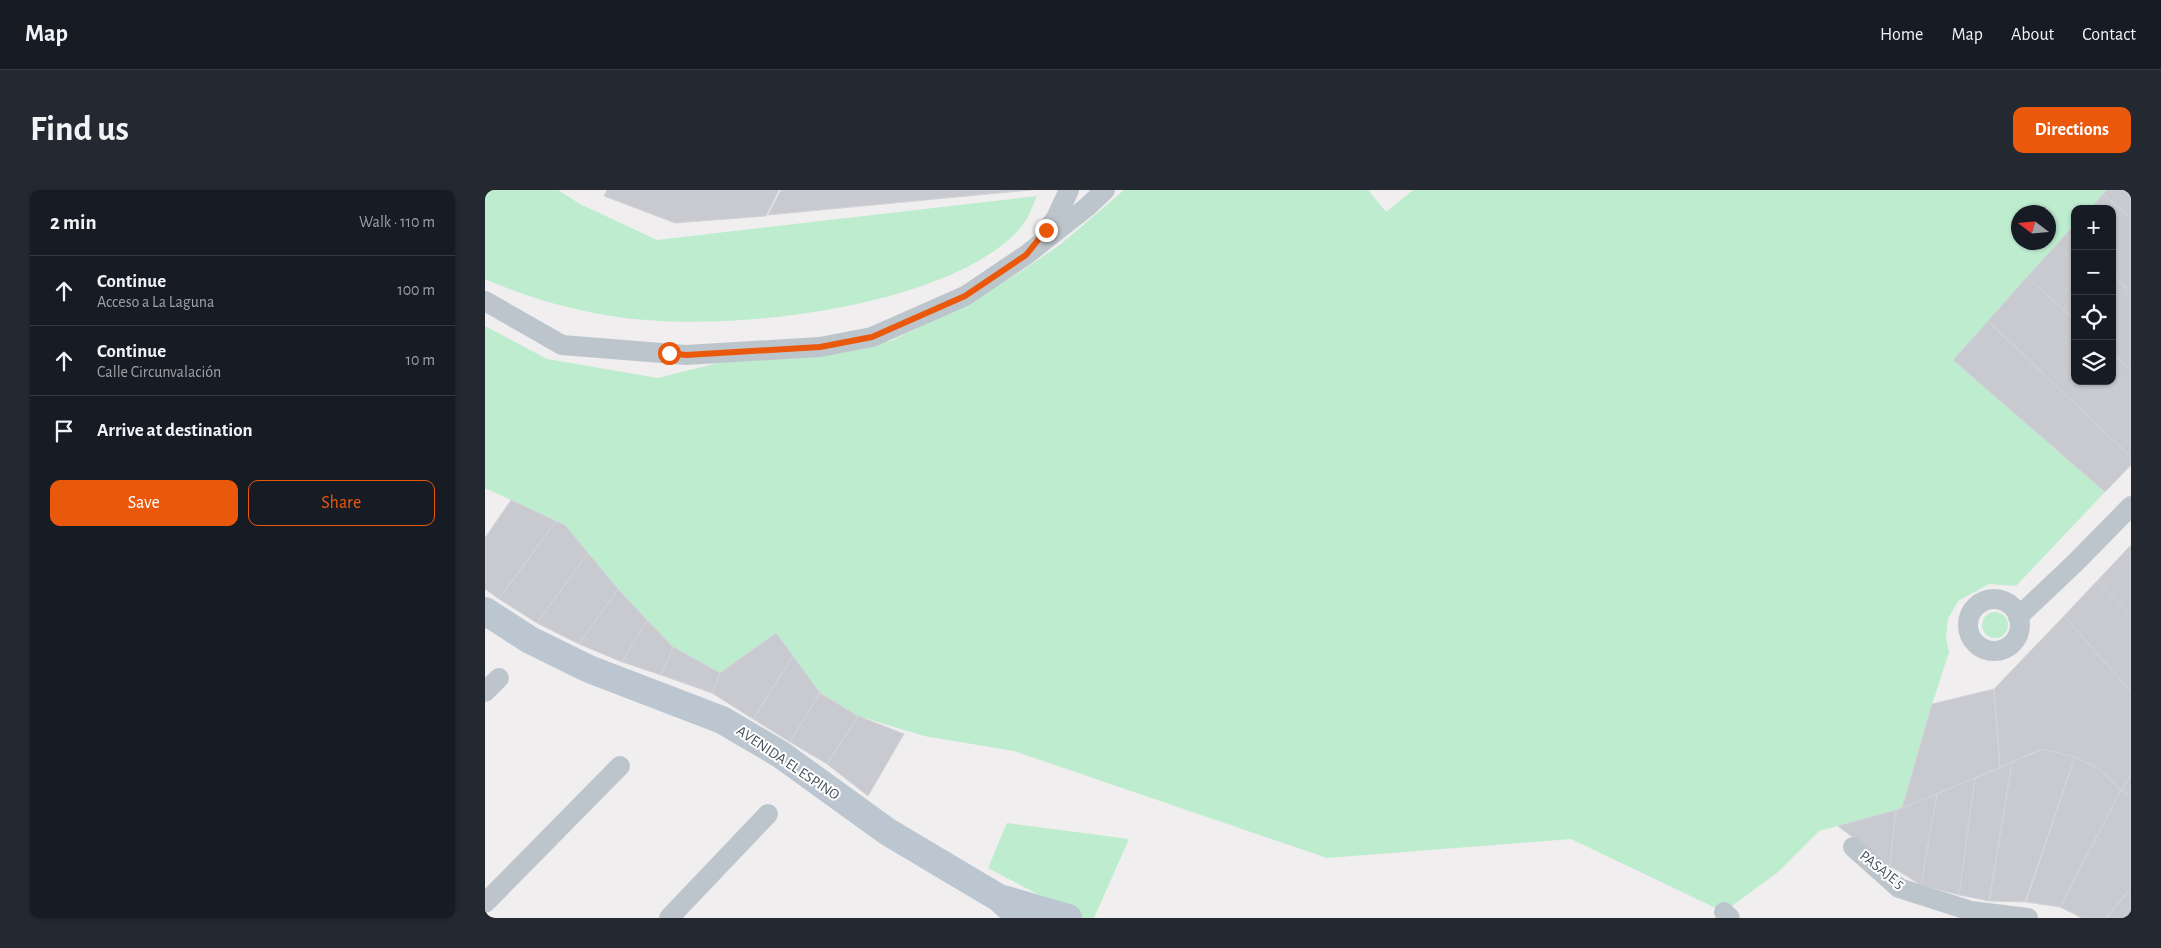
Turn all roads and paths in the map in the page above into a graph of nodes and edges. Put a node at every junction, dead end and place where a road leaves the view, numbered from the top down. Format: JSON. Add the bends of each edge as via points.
{"nodes":[{"id":1,"x":1069,"y":190,"type":"edge"},
{"id":2,"x":1105,"y":190,"type":"edge"},
{"id":3,"x":1026,"y":255,"type":"junction"},
{"id":4,"x":485,"y":301,"type":"edge"},
{"id":5,"x":2131,"y":506,"type":"edge"},
{"id":6,"x":485,"y":611,"type":"edge"},
{"id":7,"x":2018,"y":617,"type":"dead end"},
{"id":8,"x":499,"y":678,"type":"dead end"},
{"id":9,"x":485,"y":692,"type":"edge"},
{"id":10,"x":621,"y":766,"type":"dead end"},
{"id":11,"x":768,"y":814,"type":"dead end"},
{"id":12,"x":1853,"y":847,"type":"dead end"},
{"id":13,"x":999,"y":898,"type":"junction"},
{"id":14,"x":485,"y":903,"type":"edge"},
{"id":15,"x":669,"y":918,"type":"edge"},
{"id":16,"x":1021,"y":918,"type":"edge"},
{"id":17,"x":1068,"y":918,"type":"edge"},
{"id":18,"x":2028,"y":918,"type":"edge"}],
"edges":[{"from":1,"to":3,"type":"street","via":[[1056,218]]},
{"from":2,"to":3,"type":"street"},
{"from":3,"to":4,"type":"street","via":[[965,296],[890,330],[872,337],[820,347],[686,355],[562,346]]},
{"from":5,"to":7,"type":"street"},
{"from":6,"to":13,"type":"main road","name":"AVENIDA EL ESPINO","via":[[530,640],[589,668],[722,720],[780,754],[888,832]]},
{"from":8,"to":9,"type":"street"},
{"from":10,"to":14,"type":"street"},
{"from":11,"to":15,"type":"street"},
{"from":12,"to":18,"type":"street","name":"PASAJE 5","via":[[1899,888],[1971,911]]},
{"from":13,"to":16,"type":"main road","name":"AVENIDA EL ESPINO"},
{"from":13,"to":17,"type":"main road","name":"AVENIDA EL ESPINO"}]}
